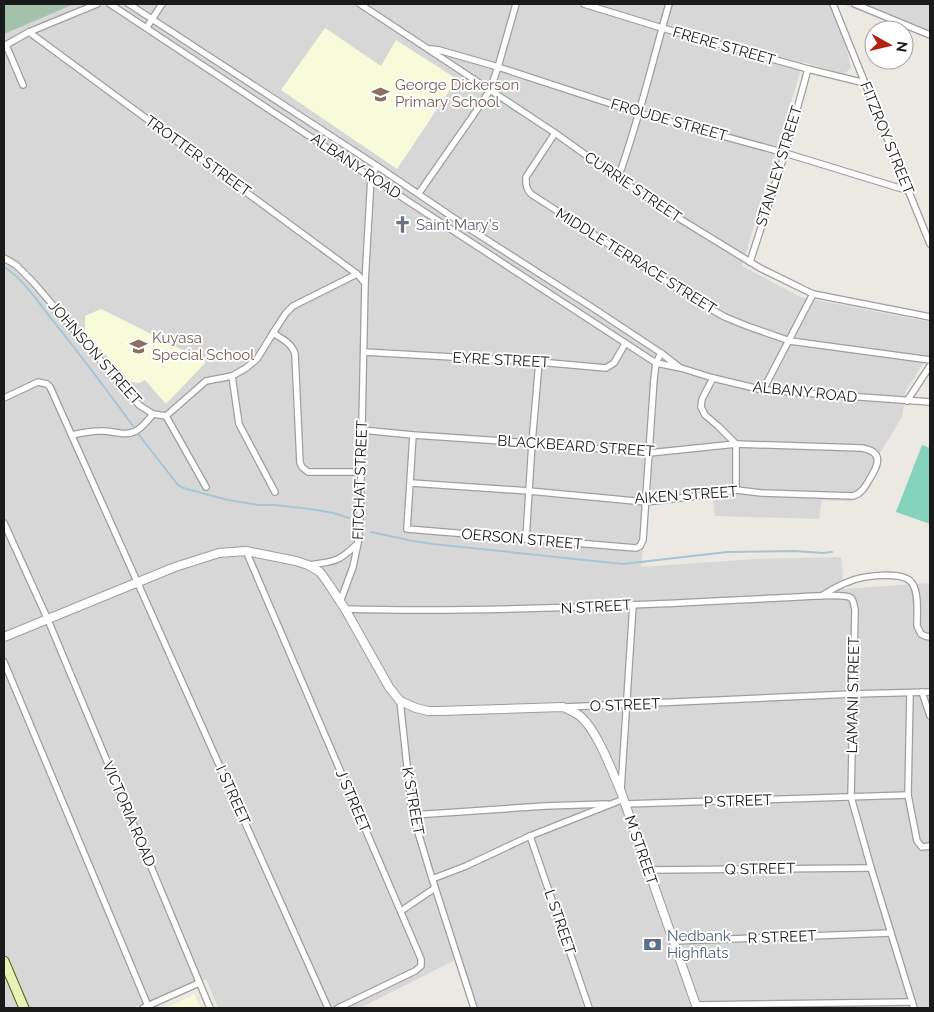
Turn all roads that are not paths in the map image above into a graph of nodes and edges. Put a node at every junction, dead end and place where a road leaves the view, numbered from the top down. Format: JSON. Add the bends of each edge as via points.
{"nodes":[{"id":1,"x":97,"y":4,"type":"edge"},
{"id":2,"x":110,"y":4,"type":"edge"},
{"id":3,"x":129,"y":4,"type":"edge"},
{"id":4,"x":162,"y":4,"type":"edge"},
{"id":5,"x":360,"y":4,"type":"edge"},
{"id":6,"x":516,"y":4,"type":"edge"},
{"id":7,"x":584,"y":4,"type":"edge"},
{"id":8,"x":669,"y":4,"type":"edge"},
{"id":9,"x":833,"y":4,"type":"edge"},
{"id":10,"x":855,"y":4,"type":"edge"},
{"id":11,"x":152,"y":19,"type":"junction"},
{"id":12,"x":147,"y":28,"type":"junction"},
{"id":13,"x":662,"y":28,"type":"junction"},
{"id":14,"x":29,"y":32,"type":"junction"},
{"id":15,"x":930,"y":35,"type":"edge"},
{"id":16,"x":5,"y":45,"type":"edge"},
{"id":17,"x":429,"y":49,"type":"junction"},
{"id":18,"x":498,"y":67,"type":"junction"},
{"id":19,"x":808,"y":70,"type":"junction"},
{"id":20,"x":865,"y":83,"type":"junction"},
{"id":21,"x":23,"y":85,"type":"dead end"},
{"id":22,"x":261,"y":90,"type":"junction"},
{"id":23,"x":490,"y":90,"type":"junction"},
{"id":24,"x":255,"y":99,"type":"junction"},
{"id":25,"x":639,"y":112,"type":"junction"},
{"id":26,"x":317,"y":127,"type":"junction"},
{"id":27,"x":555,"y":133,"type":"junction"},
{"id":28,"x":312,"y":137,"type":"junction"},
{"id":29,"x":785,"y":153,"type":"junction"},
{"id":30,"x":377,"y":166,"type":"junction"},
{"id":31,"x":371,"y":177,"type":"junction"},
{"id":32,"x":618,"y":178,"type":"junction"},
{"id":33,"x":909,"y":191,"type":"junction"},
{"id":34,"x":419,"y":194,"type":"junction"},
{"id":35,"x":473,"y":231,"type":"junction"},
{"id":36,"x":468,"y":240,"type":"junction"},
{"id":37,"x":930,"y":244,"type":"edge"},
{"id":38,"x":4,"y":258,"type":"edge"},
{"id":39,"x":750,"y":262,"type":"junction"},
{"id":40,"x":357,"y":274,"type":"junction"},
{"id":41,"x":365,"y":283,"type":"junction"},
{"id":42,"x":813,"y":294,"type":"junction"},
{"id":43,"x":590,"y":306,"type":"junction"},
{"id":44,"x":584,"y":315,"type":"junction"},
{"id":45,"x":930,"y":316,"type":"edge"},
{"id":46,"x":273,"y":332,"type":"junction"},
{"id":47,"x":790,"y":341,"type":"junction"},
{"id":48,"x":625,"y":344,"type":"junction"},
{"id":49,"x":364,"y":352,"type":"junction"},
{"id":50,"x":661,"y":353,"type":"junction"},
{"id":51,"x":930,"y":360,"type":"edge"},
{"id":52,"x":539,"y":362,"type":"junction"},
{"id":53,"x":656,"y":363,"type":"junction"},
{"id":54,"x":930,"y":366,"type":"edge"},
{"id":55,"x":681,"y":368,"type":"junction"},
{"id":56,"x":232,"y":376,"type":"junction"},
{"id":57,"x":713,"y":378,"type":"junction"},
{"id":58,"x":763,"y":390,"type":"junction"},
{"id":59,"x":4,"y":398,"type":"edge"},
{"id":60,"x":907,"y":401,"type":"junction"},
{"id":61,"x":930,"y":402,"type":"edge"},
{"id":62,"x":153,"y":414,"type":"junction"},
{"id":63,"x":166,"y":416,"type":"junction"},
{"id":64,"x":362,"y":430,"type":"junction"},
{"id":65,"x":72,"y":435,"type":"junction"},
{"id":66,"x":413,"y":435,"type":"junction"},
{"id":67,"x":532,"y":443,"type":"junction"},
{"id":68,"x":736,"y":444,"type":"junction"},
{"id":69,"x":649,"y":453,"type":"junction"},
{"id":70,"x":878,"y":457,"type":"joint"},
{"id":71,"x":362,"y":472,"type":"junction"},
{"id":72,"x":410,"y":483,"type":"junction"},
{"id":73,"x":206,"y":487,"type":"dead end"},
{"id":74,"x":736,"y":490,"type":"junction"},
{"id":75,"x":529,"y":491,"type":"junction"},
{"id":76,"x":275,"y":492,"type":"dead end"},
{"id":77,"x":646,"y":502,"type":"junction"},
{"id":78,"x":4,"y":523,"type":"edge"},
{"id":79,"x":526,"y":540,"type":"junction"},
{"id":80,"x":358,"y":543,"type":"junction"},
{"id":81,"x":246,"y":550,"type":"junction"},
{"id":82,"x":308,"y":565,"type":"junction"},
{"id":83,"x":137,"y":582,"type":"junction"},
{"id":84,"x":821,"y":596,"type":"junction"},
{"id":85,"x":846,"y":596,"type":"joint"},
{"id":86,"x":342,"y":605,"type":"junction"},
{"id":87,"x":633,"y":605,"type":"junction"},
{"id":88,"x":48,"y":620,"type":"junction"},
{"id":89,"x":4,"y":637,"type":"edge"},
{"id":90,"x":930,"y":637,"type":"edge"},
{"id":91,"x":4,"y":662,"type":"edge"},
{"id":92,"x":922,"y":692,"type":"junction"},
{"id":93,"x":930,"y":692,"type":"edge"},
{"id":94,"x":910,"y":693,"type":"junction"},
{"id":95,"x":852,"y":694,"type":"junction"},
{"id":96,"x":400,"y":701,"type":"junction"},
{"id":97,"x":627,"y":705,"type":"junction"},
{"id":98,"x":563,"y":707,"type":"junction"},
{"id":99,"x":930,"y":716,"type":"edge"},
{"id":100,"x":908,"y":795,"type":"junction"},
{"id":101,"x":850,"y":797,"type":"junction"},
{"id":102,"x":623,"y":798,"type":"junction"},
{"id":103,"x":612,"y":804,"type":"junction"},
{"id":104,"x":413,"y":815,"type":"junction"},
{"id":105,"x":530,"y":836,"type":"junction"},
{"id":106,"x":930,"y":846,"type":"edge"},
{"id":107,"x":871,"y":868,"type":"junction"},
{"id":108,"x":648,"y":870,"type":"junction"},
{"id":109,"x":432,"y":879,"type":"junction"},
{"id":110,"x":435,"y":888,"type":"junction"},
{"id":111,"x":401,"y":911,"type":"junction"},
{"id":112,"x":891,"y":933,"type":"junction"},
{"id":113,"x":673,"y":941,"type":"junction"},
{"id":114,"x":4,"y":961,"type":"edge"},
{"id":115,"x":199,"y":983,"type":"junction"},
{"id":116,"x":913,"y":1005,"type":"edge"},
{"id":117,"x":146,"y":1007,"type":"edge"},
{"id":118,"x":696,"y":1007,"type":"edge"},
{"id":119,"x":24,"y":1008,"type":"edge"},
{"id":120,"x":210,"y":1008,"type":"edge"},
{"id":121,"x":328,"y":1008,"type":"edge"},
{"id":122,"x":338,"y":1008,"type":"edge"},
{"id":123,"x":474,"y":1008,"type":"edge"},
{"id":124,"x":589,"y":1008,"type":"edge"}],
"edges":[{"from":1,"to":14,"type":"street"},
{"from":2,"to":12,"type":"street","name":"ALBANY ROAD"},
{"from":3,"to":11,"type":"street","name":"ALBANY ROAD"},
{"from":4,"to":11,"type":"street"},
{"from":5,"to":17,"type":"street","name":"CURRIE STREET"},
{"from":6,"to":18,"type":"street"},
{"from":7,"to":13,"type":"street","name":"FRERE STREET"},
{"from":8,"to":13,"type":"street"},
{"from":9,"to":20,"type":"street","name":"FITZROY STREET"},
{"from":10,"to":15,"type":"street"},
{"from":11,"to":12,"type":"street"},
{"from":11,"to":22,"type":"street","name":"ALBANY ROAD"},
{"from":12,"to":24,"type":"street","name":"ALBANY ROAD"},
{"from":13,"to":19,"type":"street","name":"FRERE STREET"},
{"from":13,"to":25,"type":"street"},
{"from":14,"to":16,"type":"street"},
{"from":14,"to":40,"type":"street","name":"TROTTER STREET"},
{"from":16,"to":21,"type":"street"},
{"from":17,"to":18,"type":"street","name":"FROUDE STREET"},
{"from":17,"to":23,"type":"street","name":"CURRIE STREET"},
{"from":18,"to":23,"type":"street"},
{"from":18,"to":25,"type":"street","name":"FROUDE STREET"},
{"from":19,"to":20,"type":"street","name":"FRERE STREET"},
{"from":19,"to":29,"type":"street","name":"STANLEY STREET"},
{"from":20,"to":33,"type":"street","name":"FITZROY STREET"},
{"from":22,"to":24,"type":"street"},
{"from":22,"to":26,"type":"street","name":"ALBANY ROAD"},
{"from":23,"to":27,"type":"street","name":"CURRIE STREET"},
{"from":23,"to":34,"type":"street"},
{"from":24,"to":28,"type":"street","name":"ALBANY ROAD"},
{"from":25,"to":29,"type":"street","name":"FROUDE STREET"},
{"from":25,"to":32,"type":"street"},
{"from":26,"to":28,"type":"street"},
{"from":26,"to":30,"type":"street","name":"ALBANY ROAD"},
{"from":27,"to":32,"type":"street","name":"CURRIE STREET"},
{"from":27,"to":47,"type":"street","name":"MIDDLE TERRACE STREET","via":[[526,177],[526,186],[531,194],[700,304],[725,317]]},
{"from":28,"to":31,"type":"street","name":"ALBANY ROAD"},
{"from":29,"to":33,"type":"street","name":"FROUDE STREET"},
{"from":29,"to":39,"type":"street","name":"STANLEY STREET"},
{"from":30,"to":31,"type":"street","name":"FITCHAT STREET"},
{"from":30,"to":34,"type":"street","name":"ALBANY ROAD"},
{"from":31,"to":36,"type":"street","name":"ALBANY ROAD"},
{"from":31,"to":41,"type":"street","name":"FITCHAT STREET"},
{"from":32,"to":39,"type":"street","name":"CURRIE STREET"},
{"from":33,"to":37,"type":"street","name":"FITZROY STREET"},
{"from":34,"to":35,"type":"street","name":"ALBANY ROAD"},
{"from":35,"to":36,"type":"street"},
{"from":35,"to":43,"type":"street","name":"ALBANY ROAD"},
{"from":36,"to":44,"type":"street","name":"ALBANY ROAD"},
{"from":38,"to":62,"type":"street","name":"JOHNSON STREET","via":[[33,282],[139,405]]},
{"from":39,"to":42,"type":"street","name":"CURRIE STREET"},
{"from":40,"to":41,"type":"street","name":"TROTTER STREET"},
{"from":40,"to":46,"type":"street","via":[[292,306]]},
{"from":41,"to":49,"type":"street","name":"FITCHAT STREET"},
{"from":42,"to":45,"type":"street","name":"CURRIE STREET"},
{"from":42,"to":47,"type":"street"},
{"from":43,"to":44,"type":"street"},
{"from":43,"to":50,"type":"street","name":"ALBANY ROAD"},
{"from":44,"to":48,"type":"street","name":"ALBANY ROAD"},
{"from":46,"to":56,"type":"street","via":[[257,359]]},
{"from":46,"to":71,"type":"street","via":[[290,344],[295,354],[302,468],[308,472]]},
{"from":47,"to":51,"type":"street","name":"MIDDLE TERRACE STREET"},
{"from":47,"to":58,"type":"street"},
{"from":48,"to":52,"type":"street","name":"EYRE STREET","via":[[614,363],[606,368]]},
{"from":48,"to":53,"type":"street","name":"ALBANY ROAD"},
{"from":49,"to":52,"type":"street","name":"EYRE STREET"},
{"from":49,"to":64,"type":"street","name":"FITCHAT STREET"},
{"from":50,"to":53,"type":"street"},
{"from":50,"to":55,"type":"street","name":"ALBANY ROAD"},
{"from":52,"to":67,"type":"street"},
{"from":53,"to":55,"type":"street","name":"ALBANY ROAD"},
{"from":53,"to":69,"type":"street"},
{"from":54,"to":60,"type":"street"},
{"from":55,"to":57,"type":"street","name":"ALBANY ROAD"},
{"from":56,"to":63,"type":"street","via":[[206,381]]},
{"from":56,"to":76,"type":"street","via":[[239,424]]},
{"from":57,"to":58,"type":"street","name":"ALBANY ROAD"},
{"from":57,"to":68,"type":"street","via":[[700,407]]},
{"from":58,"to":60,"type":"street","name":"ALBANY ROAD"},
{"from":59,"to":65,"type":"street","name":"I STREET","via":[[38,382],[47,384]]},
{"from":60,"to":61,"type":"street","name":"ALBANY ROAD"},
{"from":62,"to":63,"type":"street","name":"JOHNSON STREET"},
{"from":62,"to":65,"type":"street","via":[[141,428],[127,434],[102,431]]},
{"from":63,"to":73,"type":"street"},
{"from":64,"to":66,"type":"street","name":"BLACKBEARD STREET"},
{"from":64,"to":71,"type":"street","name":"FITCHAT STREET"},
{"from":65,"to":83,"type":"street","name":"I STREET"},
{"from":66,"to":67,"type":"street","name":"BLACKBEARD STREET"},
{"from":66,"to":72,"type":"street"},
{"from":67,"to":69,"type":"street","name":"BLACKBEARD STREET"},
{"from":67,"to":75,"type":"street"},
{"from":68,"to":69,"type":"street","name":"BLACKBEARD STREET"},
{"from":68,"to":70,"type":"street","name":"BLACKBEARD STREET","via":[[862,448]]},
{"from":68,"to":74,"type":"street"},
{"from":69,"to":77,"type":"street"},
{"from":70,"to":74,"type":"street","name":"AIKEN STREET","via":[[875,471],[858,495]]},
{"from":71,"to":80,"type":"street","name":"FITCHAT STREET"},
{"from":72,"to":75,"type":"street","name":"AIKEN STREET"},
{"from":72,"to":79,"type":"street","name":"OERSON STREET","via":[[408,529]]},
{"from":74,"to":77,"type":"street","name":"AIKEN STREET"},
{"from":75,"to":77,"type":"street","name":"AIKEN STREET"},
{"from":75,"to":79,"type":"street"},
{"from":77,"to":79,"type":"street","name":"OERSON STREET","via":[[643,540],[636,548]]},
{"from":78,"to":88,"type":"street","name":"VICTORIA ROAD"},
{"from":80,"to":82,"type":"street","via":[[345,556],[330,563]]},
{"from":80,"to":86,"type":"street","name":"FITCHAT STREET"},
{"from":81,"to":82,"type":"street"},
{"from":81,"to":83,"type":"street","via":[[205,557]]},
{"from":81,"to":111,"type":"street","name":"J STREET"},
{"from":82,"to":86,"type":"street","via":[[320,572]]},
{"from":83,"to":88,"type":"street"},
{"from":83,"to":121,"type":"street","name":"I STREET"},
{"from":84,"to":85,"type":"street","name":"N STREET"},
{"from":84,"to":87,"type":"street","name":"N STREET"},
{"from":84,"to":90,"type":"street","via":[[848,581],[864,577],[895,575],[906,578],[915,588],[919,631]]},
{"from":85,"to":95,"type":"street","name":"LAMANI STREET","via":[[854,602]]},
{"from":86,"to":87,"type":"street","name":"N STREET","via":[[400,610]]},
{"from":86,"to":96,"type":"street"},
{"from":87,"to":97,"type":"street"},
{"from":88,"to":89,"type":"street"},
{"from":88,"to":115,"type":"street","name":"VICTORIA ROAD"},
{"from":91,"to":117,"type":"street"},
{"from":92,"to":93,"type":"street","name":"O STREET"},
{"from":92,"to":94,"type":"street","name":"O STREET"},
{"from":92,"to":99,"type":"street"},
{"from":94,"to":95,"type":"street","name":"O STREET"},
{"from":94,"to":100,"type":"street"},
{"from":95,"to":97,"type":"street","name":"O STREET"},
{"from":95,"to":101,"type":"street","name":"LAMANI STREET"},
{"from":96,"to":98,"type":"street","name":"O STREET","via":[[428,711]]},
{"from":96,"to":104,"type":"street","name":"K STREET"},
{"from":97,"to":98,"type":"street","name":"O STREET"},
{"from":97,"to":102,"type":"street"},
{"from":98,"to":102,"type":"street","name":"M STREET","via":[[588,724]]},
{"from":100,"to":101,"type":"street","name":"P STREET"},
{"from":100,"to":106,"type":"street","via":[[917,841],[922,847]]},
{"from":101,"to":102,"type":"street","name":"P STREET"},
{"from":101,"to":107,"type":"street","name":"LAMANI STREET"},
{"from":102,"to":103,"type":"street","name":"P STREET"},
{"from":102,"to":108,"type":"street","name":"M STREET"},
{"from":103,"to":104,"type":"street","name":"P STREET"},
{"from":103,"to":105,"type":"street","name":"P STREET"},
{"from":104,"to":109,"type":"street","name":"K STREET"},
{"from":105,"to":109,"type":"street","name":"P STREET"},
{"from":105,"to":124,"type":"street","name":"L STREET"},
{"from":107,"to":108,"type":"street","name":"Q STREET"},
{"from":107,"to":112,"type":"street","name":"LAMANI STREET"},
{"from":108,"to":113,"type":"street","name":"M STREET"},
{"from":109,"to":110,"type":"street","name":"K STREET"},
{"from":110,"to":111,"type":"street"},
{"from":110,"to":123,"type":"street","name":"K STREET"},
{"from":111,"to":122,"type":"street","name":"J STREET","via":[[420,956],[419,968]]},
{"from":112,"to":113,"type":"street","name":"R STREET"},
{"from":112,"to":116,"type":"street","name":"LAMANI STREET"},
{"from":113,"to":118,"type":"street","name":"M STREET"},
{"from":114,"to":119,"type":"main road"},
{"from":115,"to":117,"type":"street"},
{"from":115,"to":120,"type":"street","name":"VICTORIA ROAD"},
{"from":116,"to":118,"type":"street"}]}
